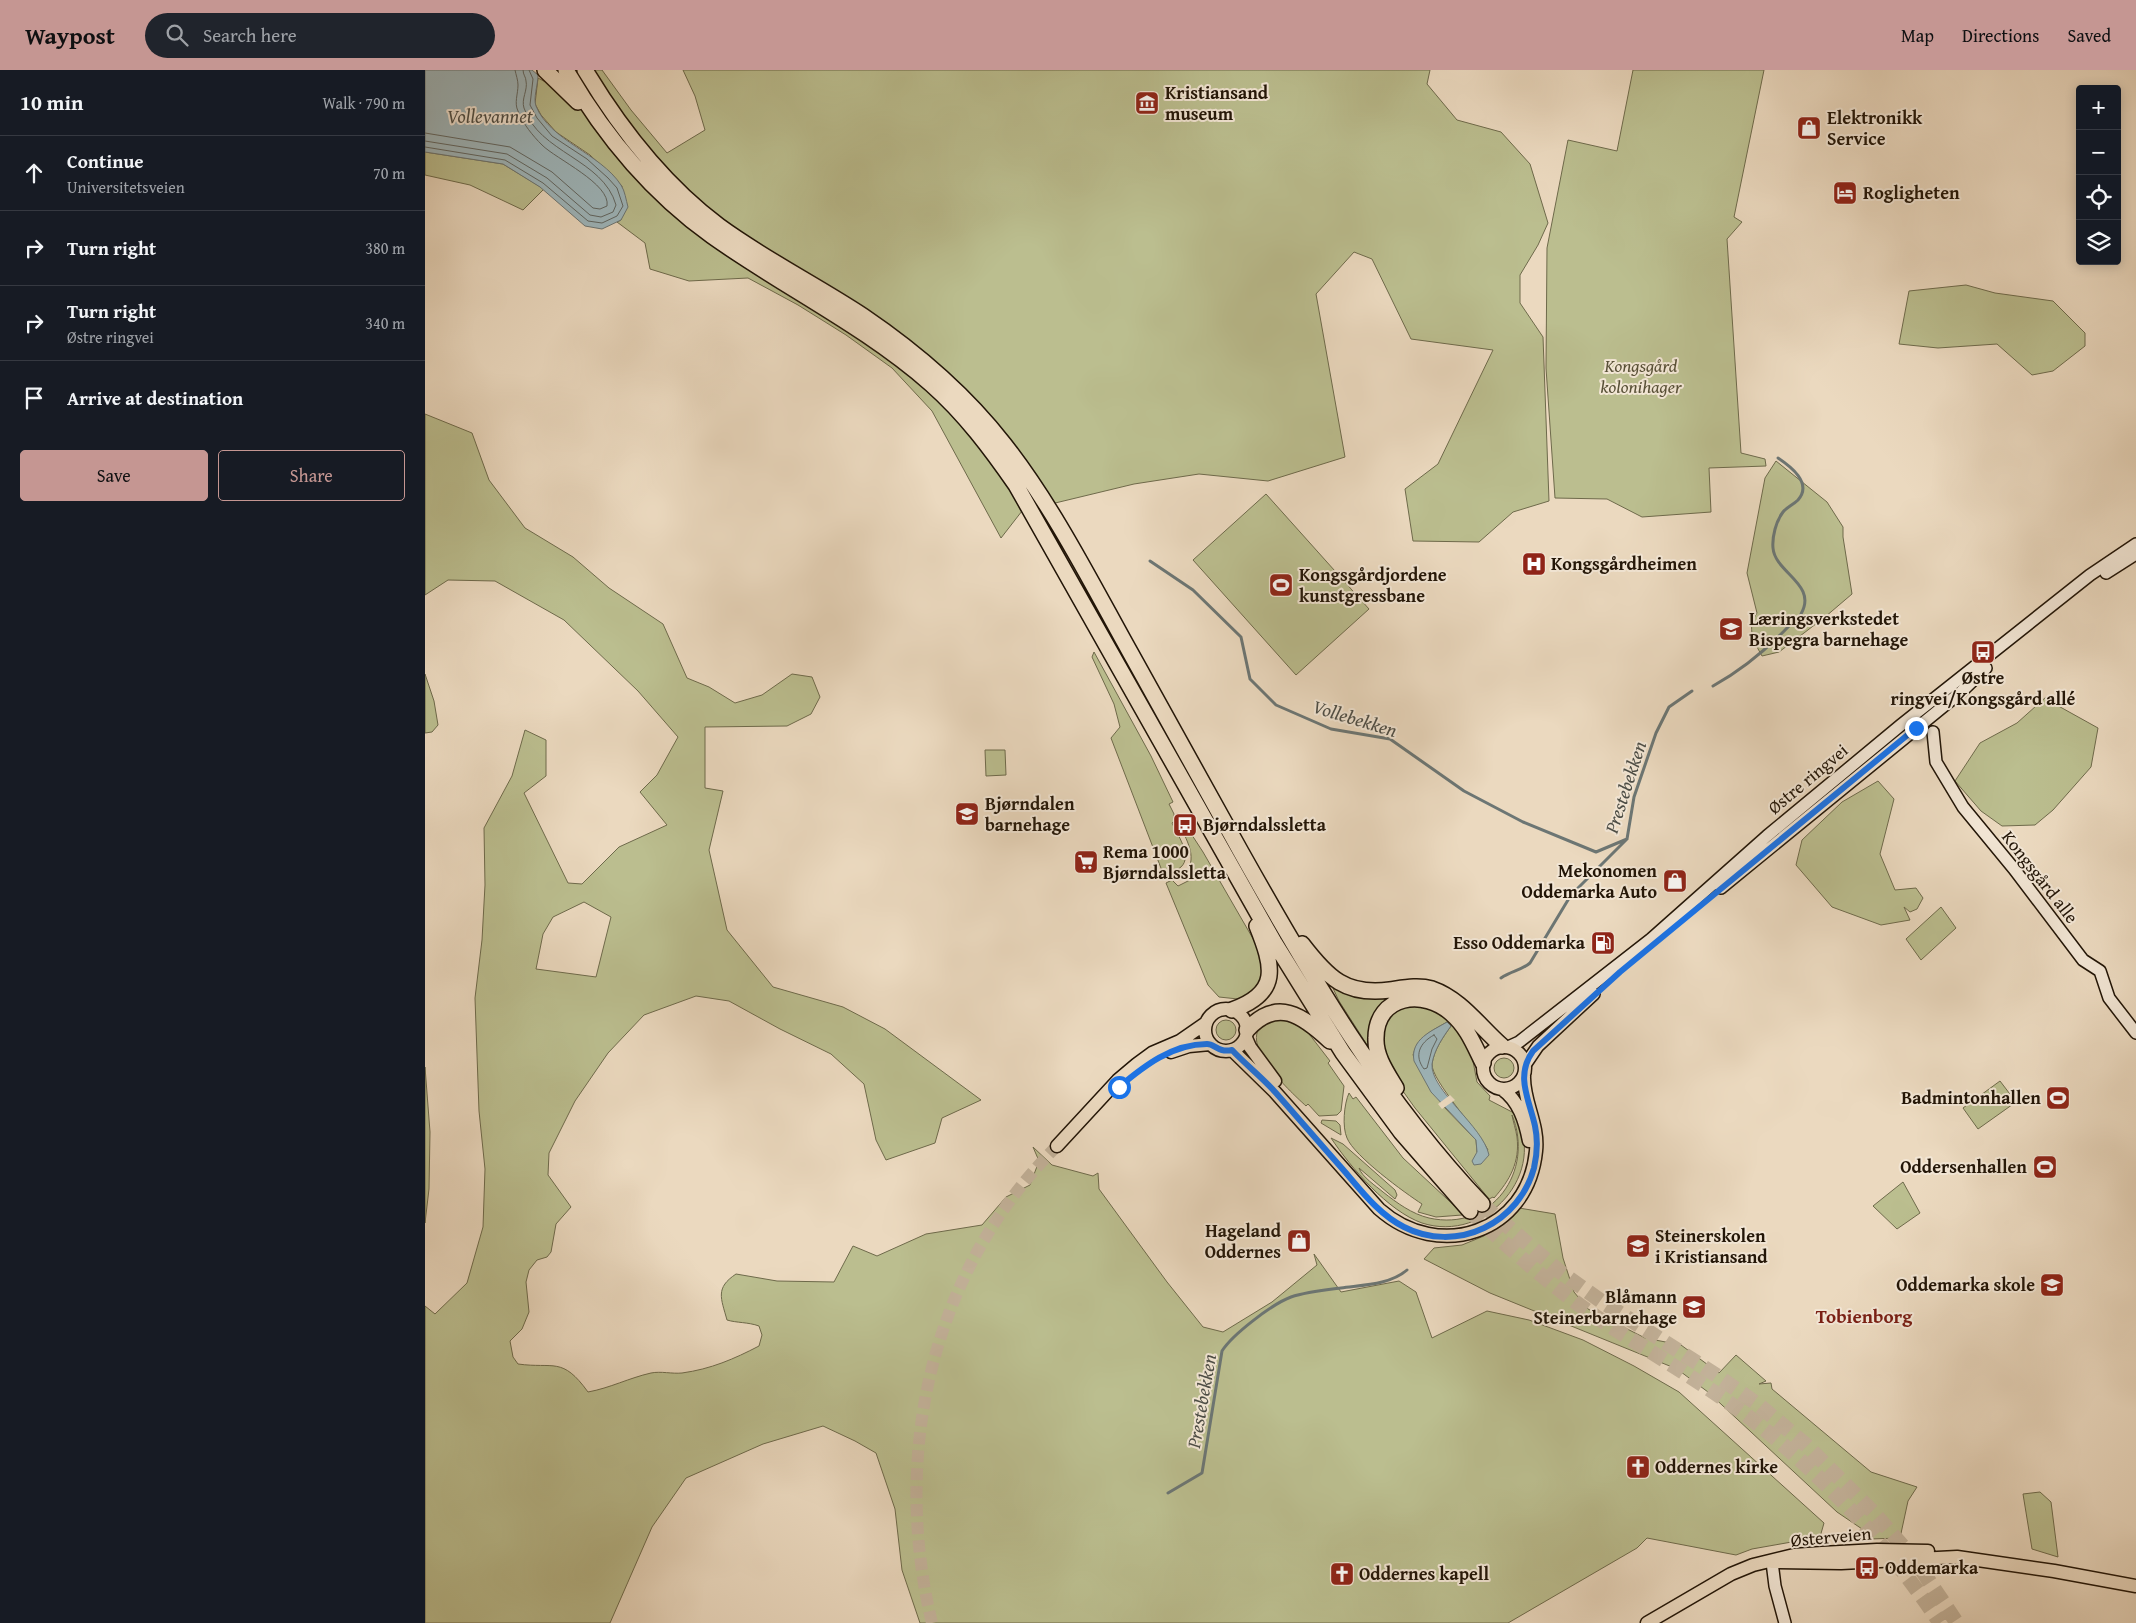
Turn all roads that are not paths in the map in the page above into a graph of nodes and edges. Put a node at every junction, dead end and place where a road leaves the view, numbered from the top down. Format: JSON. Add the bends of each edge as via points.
{"nodes":[{"id":1,"x":545,"y":70,"type":"edge"},
{"id":2,"x":566,"y":70,"type":"edge"},
{"id":3,"x":585,"y":70,"type":"edge"},
{"id":4,"x":592,"y":70,"type":"edge"},
{"id":5,"x":605,"y":102,"type":"junction"},
{"id":6,"x":610,"y":136,"type":"junction"},
{"id":7,"x":2136,"y":544,"type":"edge"},
{"id":8,"x":2136,"y":554,"type":"edge"},
{"id":9,"x":1933,"y":732,"type":"dead end"},
{"id":10,"x":1239,"y":878,"type":"junction"},
{"id":11,"x":1264,"y":892,"type":"junction"},
{"id":12,"x":1232,"y":1010,"type":"junction"},
{"id":13,"x":1206,"y":1023,"type":"junction"},
{"id":14,"x":2136,"y":1033,"type":"edge"},
{"id":15,"x":1246,"y":1034,"type":"junction"},
{"id":16,"x":1210,"y":1044,"type":"junction"},
{"id":17,"x":1505,"y":1046,"type":"junction"},
{"id":18,"x":1232,"y":1050,"type":"junction"},
{"id":19,"x":1343,"y":1053,"type":"junction"},
{"id":20,"x":1483,"y":1063,"type":"junction"},
{"id":21,"x":1524,"y":1070,"type":"junction"},
{"id":22,"x":1502,"y":1089,"type":"junction"},
{"id":23,"x":1423,"y":1138,"type":"junction"},
{"id":24,"x":1772,"y":1562,"type":"junction"},
{"id":25,"x":2136,"y":1586,"type":"edge"},
{"id":26,"x":1647,"y":1623,"type":"edge"},
{"id":27,"x":1785,"y":1623,"type":"edge"}],
"edges":[{"from":1,"to":6,"type":"highway"},
{"from":2,"to":6,"type":"highway"},
{"from":3,"to":5,"type":"highway"},
{"from":4,"to":5,"type":"highway"},
{"from":5,"to":11,"type":"highway","via":[[669,183],[699,209],[726,230],[901,343],[957,391],[990,427],[1065,536]]},
{"from":6,"to":10,"type":"highway","via":[[634,165],[684,213],[734,251],[902,360],[948,400],[987,443],[1026,501]]},
{"from":7,"to":17,"type":"main road","name":"Østre ringvei","via":[[2069,591],[1884,739],[1774,830],[1651,940],[1519,1042]]},
{"from":8,"to":21,"type":"main road","name":"Østre ringvei","via":[[2066,602],[1632,962],[1533,1051]]},
{"from":9,"to":14,"type":"main road","name":"Kongsgård alle","via":[[1936,762],[1963,807],[2083,960],[2100,971],[2109,998]]},
{"from":10,"to":12,"type":"highway","via":[[1267,955],[1270,974],[1259,997]]},
{"from":10,"to":19,"type":"highway"},
{"from":11,"to":17,"type":"highway","via":[[1318,963],[1341,983],[1362,992],[1417,987],[1433,990],[1457,1003]]},
{"from":11,"to":23,"type":"highway","via":[[1365,1059]]},
{"from":12,"to":13,"type":"main road","via":[[1218,1010]]},
{"from":12,"to":15,"type":"main road","via":[[1241,1016]]},
{"from":13,"to":16,"type":"main road","via":[[1205,1034]]},
{"from":13,"to":16,"type":"main road","via":[[1137,1064],[1057,1146],[1149,1063],[1181,1048]]},
{"from":15,"to":18,"type":"main road","via":[[1239,1047]]},
{"from":15,"to":19,"type":"highway","via":[[1258,1019],[1268,1013],[1286,1012],[1301,1018]]},
{"from":15,"to":22,"type":"main road","via":[[1250,1047],[1281,1089],[1373,1194],[1400,1218],[1426,1228],[1447,1230],[1475,1225],[1501,1209],[1517,1190],[1526,1170],[1529,1142],[1519,1109]]},
{"from":16,"to":18,"type":"main road","via":[[1222,1051]]},
{"from":17,"to":20,"type":"main road","via":[[1492,1050]]},
{"from":17,"to":21,"type":"main road","via":[[1519,1053]]},
{"from":18,"to":21,"type":"main road","via":[[1275,1092],[1379,1209],[1410,1230],[1440,1237],[1466,1234],[1491,1224],[1514,1205],[1527,1186],[1537,1142],[1524,1089]]},
{"from":19,"to":23,"type":"highway","via":[[1401,1132],[1476,1208]]},
{"from":20,"to":22,"type":"main road","via":[[1487,1080]]},
{"from":20,"to":23,"type":"highway","via":[[1465,1027],[1438,1003],[1422,998],[1407,999],[1385,1013],[1376,1030],[1378,1053]]},
{"from":21,"to":22,"type":"main road","via":[[1517,1084]]},
{"from":24,"to":25,"type":"main road","name":"Østerveien","via":[[1804,1554],[1926,1551]]},
{"from":24,"to":26,"type":"main road","name":"Østerveien","via":[[1744,1567]]},
{"from":24,"to":27,"type":"main road"}]}
